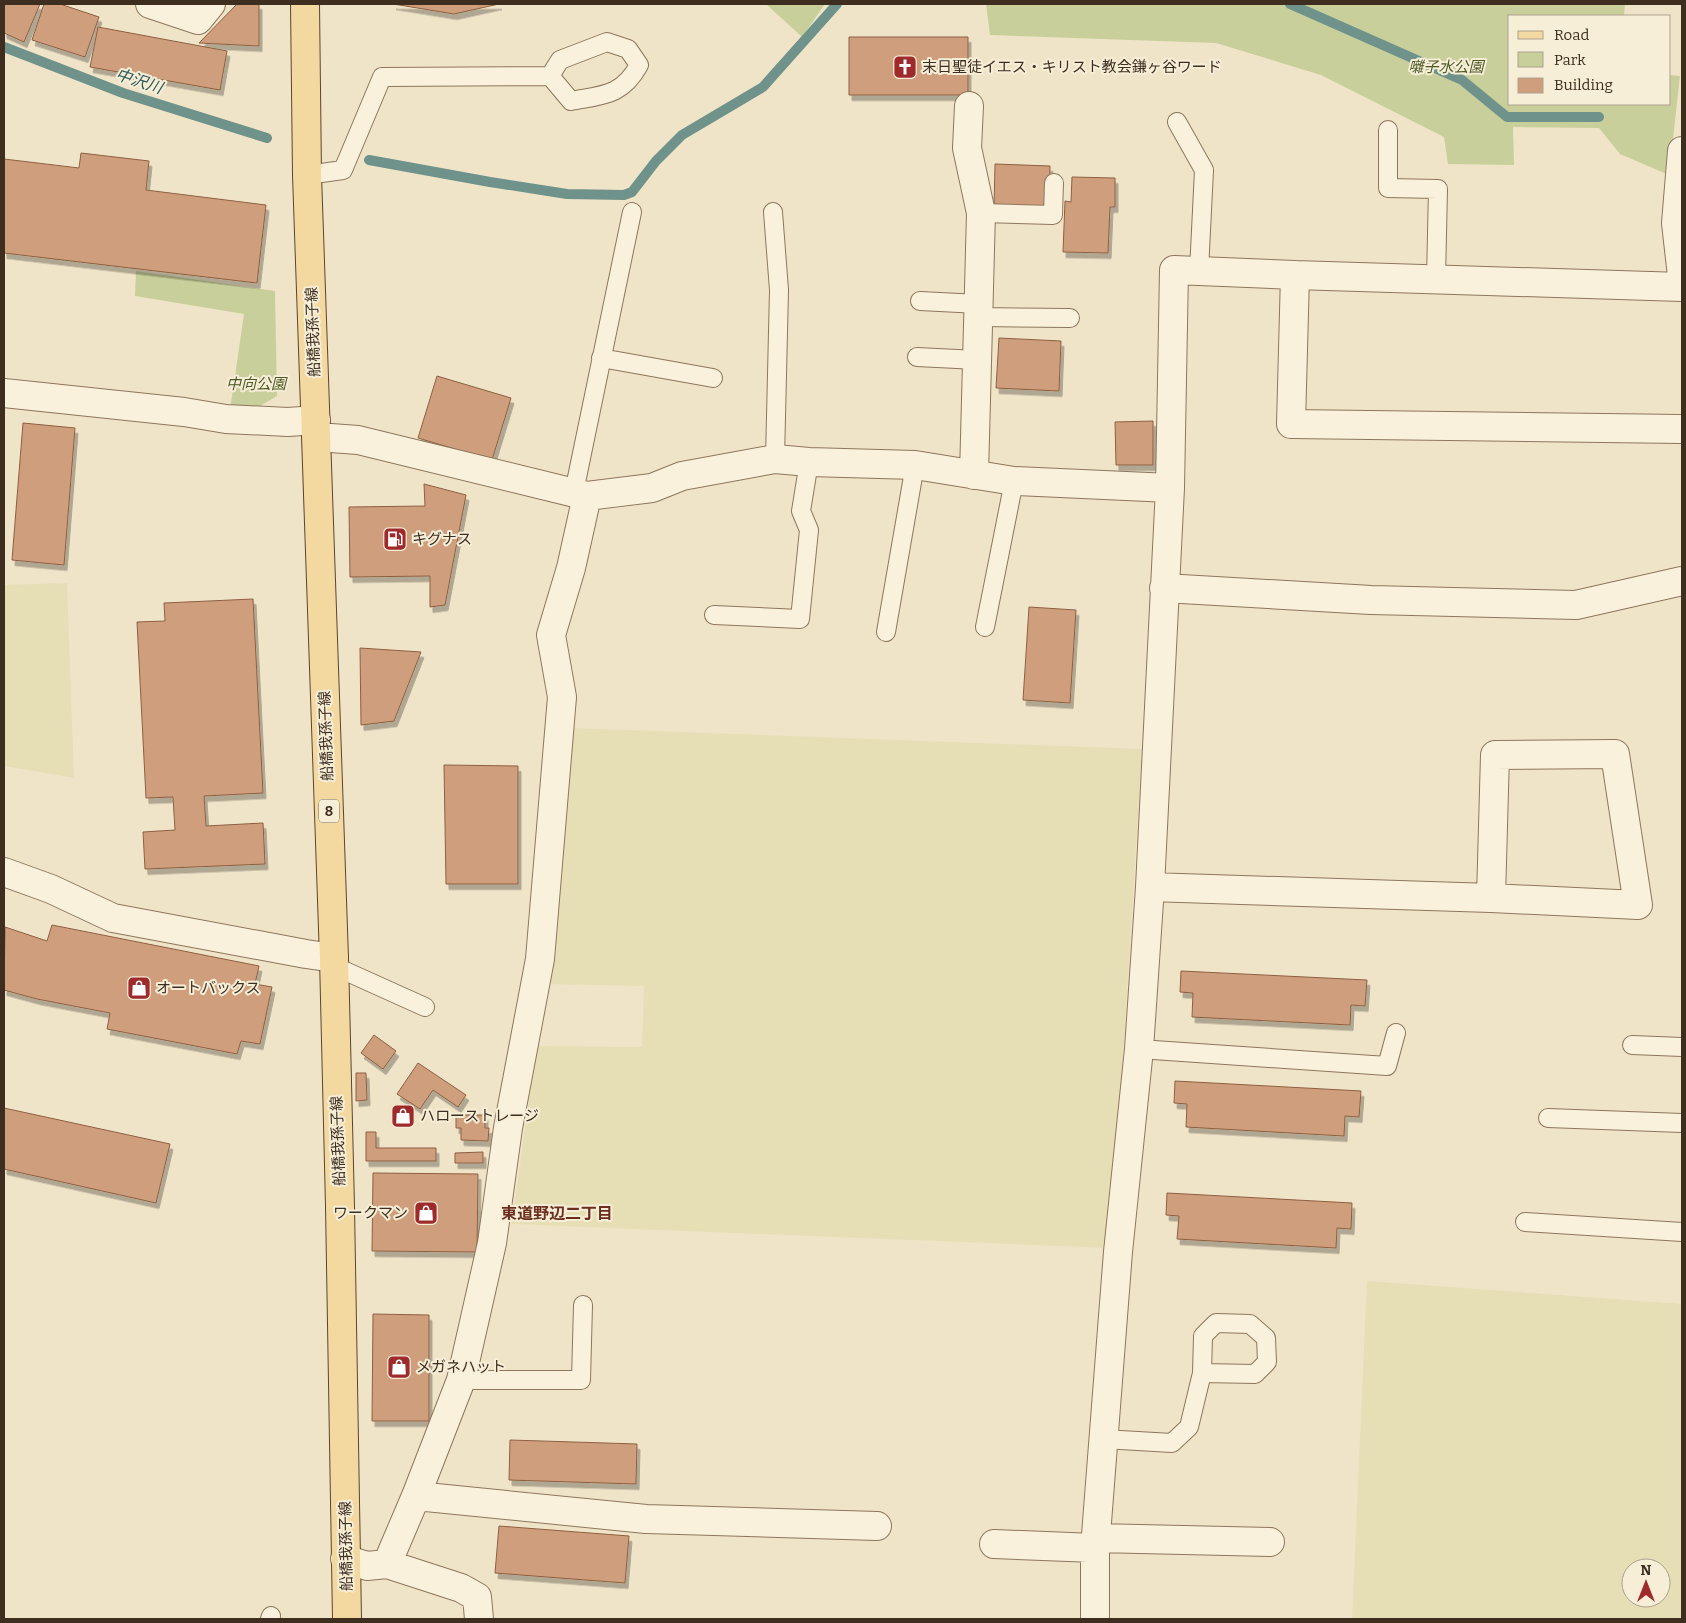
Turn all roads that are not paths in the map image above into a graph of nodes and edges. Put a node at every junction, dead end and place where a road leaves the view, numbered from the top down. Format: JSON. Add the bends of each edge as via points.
{"nodes":[{"id":1,"x":150,"y":4,"type":"edge"},
{"id":2,"x":211,"y":4,"type":"edge"},
{"id":3,"x":305,"y":4,"type":"edge"},
{"id":4,"x":550,"y":76,"type":"junction"},
{"id":5,"x":969,"y":106,"type":"dead end"},
{"id":6,"x":1177,"y":122,"type":"dead end"},
{"id":7,"x":1388,"y":130,"type":"dead end"},
{"id":8,"x":1682,"y":162,"type":"edge"},
{"id":9,"x":307,"y":175,"type":"junction"},
{"id":10,"x":1054,"y":183,"type":"dead end"},
{"id":11,"x":632,"y":212,"type":"dead end"},
{"id":12,"x":773,"y":212,"type":"dead end"},
{"id":13,"x":981,"y":213,"type":"junction"},
{"id":14,"x":1199,"y":271,"type":"junction"},
{"id":15,"x":1295,"y":275,"type":"junction"},
{"id":16,"x":1682,"y":276,"type":"edge"},
{"id":17,"x":1436,"y":279,"type":"junction"},
{"id":18,"x":1682,"y":286,"type":"edge"},
{"id":19,"x":920,"y":301,"type":"dead end"},
{"id":20,"x":979,"y":310,"type":"junction"},
{"id":21,"x":1070,"y":318,"type":"dead end"},
{"id":22,"x":917,"y":357,"type":"dead end"},
{"id":23,"x":601,"y":358,"type":"junction"},
{"id":24,"x":977,"y":360,"type":"junction"},
{"id":25,"x":713,"y":378,"type":"dead end"},
{"id":26,"x":4,"y":392,"type":"edge"},
{"id":27,"x":316,"y":429,"type":"junction"},
{"id":28,"x":1682,"y":429,"type":"edge"},
{"id":29,"x":774,"y":459,"type":"junction"},
{"id":30,"x":809,"y":462,"type":"junction"},
{"id":31,"x":915,"y":465,"type":"junction"},
{"id":32,"x":974,"y":475,"type":"junction"},
{"id":33,"x":1014,"y":480,"type":"junction"},
{"id":34,"x":1170,"y":488,"type":"junction"},
{"id":35,"x":580,"y":494,"type":"junction"},
{"id":36,"x":1682,"y":581,"type":"edge"},
{"id":37,"x":1164,"y":588,"type":"junction"},
{"id":38,"x":714,"y":615,"type":"dead end"},
{"id":39,"x":985,"y":627,"type":"dead end"},
{"id":40,"x":886,"y":632,"type":"dead end"},
{"id":41,"x":4,"y":872,"type":"edge"},
{"id":42,"x":1150,"y":887,"type":"junction"},
{"id":43,"x":1490,"y":898,"type":"junction"},
{"id":44,"x":334,"y":962,"type":"junction"},
{"id":45,"x":425,"y":1008,"type":"dead end"},
{"id":46,"x":1396,"y":1033,"type":"dead end"},
{"id":47,"x":1632,"y":1045,"type":"dead end"},
{"id":48,"x":1682,"y":1047,"type":"edge"},
{"id":49,"x":1138,"y":1049,"type":"junction"},
{"id":50,"x":1548,"y":1118,"type":"dead end"},
{"id":51,"x":1682,"y":1122,"type":"edge"},
{"id":52,"x":1525,"y":1222,"type":"dead end"},
{"id":53,"x":1682,"y":1232,"type":"edge"},
{"id":54,"x":583,"y":1305,"type":"dead end"},
{"id":55,"x":1202,"y":1372,"type":"dead end"},
{"id":56,"x":462,"y":1380,"type":"junction"},
{"id":57,"x":1103,"y":1439,"type":"junction"},
{"id":58,"x":416,"y":1496,"type":"junction"},
{"id":59,"x":877,"y":1526,"type":"dead end"},
{"id":60,"x":1270,"y":1542,"type":"dead end"},
{"id":61,"x":1095,"y":1543,"type":"junction"},
{"id":62,"x":994,"y":1544,"type":"dead end"},
{"id":63,"x":346,"y":1559,"type":"junction"},
{"id":64,"x":387,"y":1564,"type":"junction"},
{"id":65,"x":347,"y":1619,"type":"edge"},
{"id":66,"x":479,"y":1619,"type":"edge"},
{"id":67,"x":1095,"y":1619,"type":"edge"}],
"edges":[{"from":1,"to":2,"type":"street","via":[[198,20]]},
{"from":3,"to":9,"type":"main road","name":"船橋我孫子線","number":"8"},
{"from":4,"to":4,"type":"lane","via":[[560,60],[607,42],[628,49],[639,65],[632,78],[614,92],[571,101]]},
{"from":4,"to":9,"type":"lane","via":[[382,78],[343,170]]},
{"from":5,"to":13,"type":"street","via":[[967,148]]},
{"from":6,"to":14,"type":"lane","via":[[1204,170]]},
{"from":7,"to":17,"type":"lane","via":[[1388,188],[1438,189]]},
{"from":8,"to":16,"type":"street","via":[[1676,223]]},
{"from":9,"to":27,"type":"main road","name":"船橋我孫子線","number":"8"},
{"from":10,"to":13,"type":"lane","via":[[1053,215]]},
{"from":11,"to":23,"type":"lane"},
{"from":12,"to":29,"type":"lane","via":[[779,290]]},
{"from":13,"to":20,"type":"street"},
{"from":14,"to":15,"type":"street"},
{"from":14,"to":34,"type":"street","via":[[1174,270]]},
{"from":15,"to":17,"type":"street"},
{"from":15,"to":28,"type":"street","via":[[1291,424]]},
{"from":17,"to":18,"type":"street"},
{"from":19,"to":20,"type":"lane"},
{"from":20,"to":21,"type":"lane"},
{"from":20,"to":24,"type":"street"},
{"from":22,"to":24,"type":"lane"},
{"from":23,"to":25,"type":"lane"},
{"from":23,"to":35,"type":"lane"},
{"from":24,"to":32,"type":"street"},
{"from":26,"to":27,"type":"street","via":[[226,419],[288,422]]},
{"from":27,"to":35,"type":"street"},
{"from":27,"to":44,"type":"main road","name":"船橋我孫子線","number":"8"},
{"from":29,"to":30,"type":"street"},
{"from":29,"to":35,"type":"street","via":[[682,476],[652,488]]},
{"from":30,"to":31,"type":"street"},
{"from":30,"to":38,"type":"lane","via":[[801,512],[809,530],[800,618]]},
{"from":31,"to":32,"type":"street"},
{"from":31,"to":40,"type":"lane"},
{"from":32,"to":33,"type":"street"},
{"from":33,"to":34,"type":"street"},
{"from":33,"to":39,"type":"lane"},
{"from":34,"to":37,"type":"street"},
{"from":35,"to":56,"type":"street","via":[[571,568],[551,635],[562,697],[540,959],[508,1128],[492,1243]]},
{"from":36,"to":37,"type":"street","via":[[1576,605],[1370,600]]},
{"from":37,"to":42,"type":"street"},
{"from":41,"to":44,"type":"street","via":[[51,888],[114,918]]},
{"from":42,"to":43,"type":"street"},
{"from":42,"to":49,"type":"street"},
{"from":43,"to":43,"type":"street","via":[[1638,905],[1615,754],[1495,755]]},
{"from":44,"to":45,"type":"lane"},
{"from":44,"to":63,"type":"main road","name":"船橋我孫子線","number":"8"},
{"from":46,"to":49,"type":"lane","via":[[1387,1066]]},
{"from":47,"to":48,"type":"lane"},
{"from":49,"to":57,"type":"street"},
{"from":50,"to":51,"type":"lane"},
{"from":52,"to":53,"type":"lane"},
{"from":54,"to":56,"type":"lane","via":[[582,1380]]},
{"from":55,"to":57,"type":"lane","via":[[1188,1427],[1172,1443]]},
{"from":56,"to":58,"type":"street"},
{"from":57,"to":61,"type":"street"},
{"from":58,"to":59,"type":"street","via":[[646,1519]]},
{"from":58,"to":64,"type":"street"},
{"from":60,"to":61,"type":"street"},
{"from":61,"to":62,"type":"street"},
{"from":61,"to":67,"type":"street"},
{"from":63,"to":64,"type":"street","via":[[367,1566]]},
{"from":63,"to":65,"type":"main road","name":"船橋我孫子線","number":"8"},
{"from":64,"to":66,"type":"street","via":[[461,1588],[476,1597]]}]}
